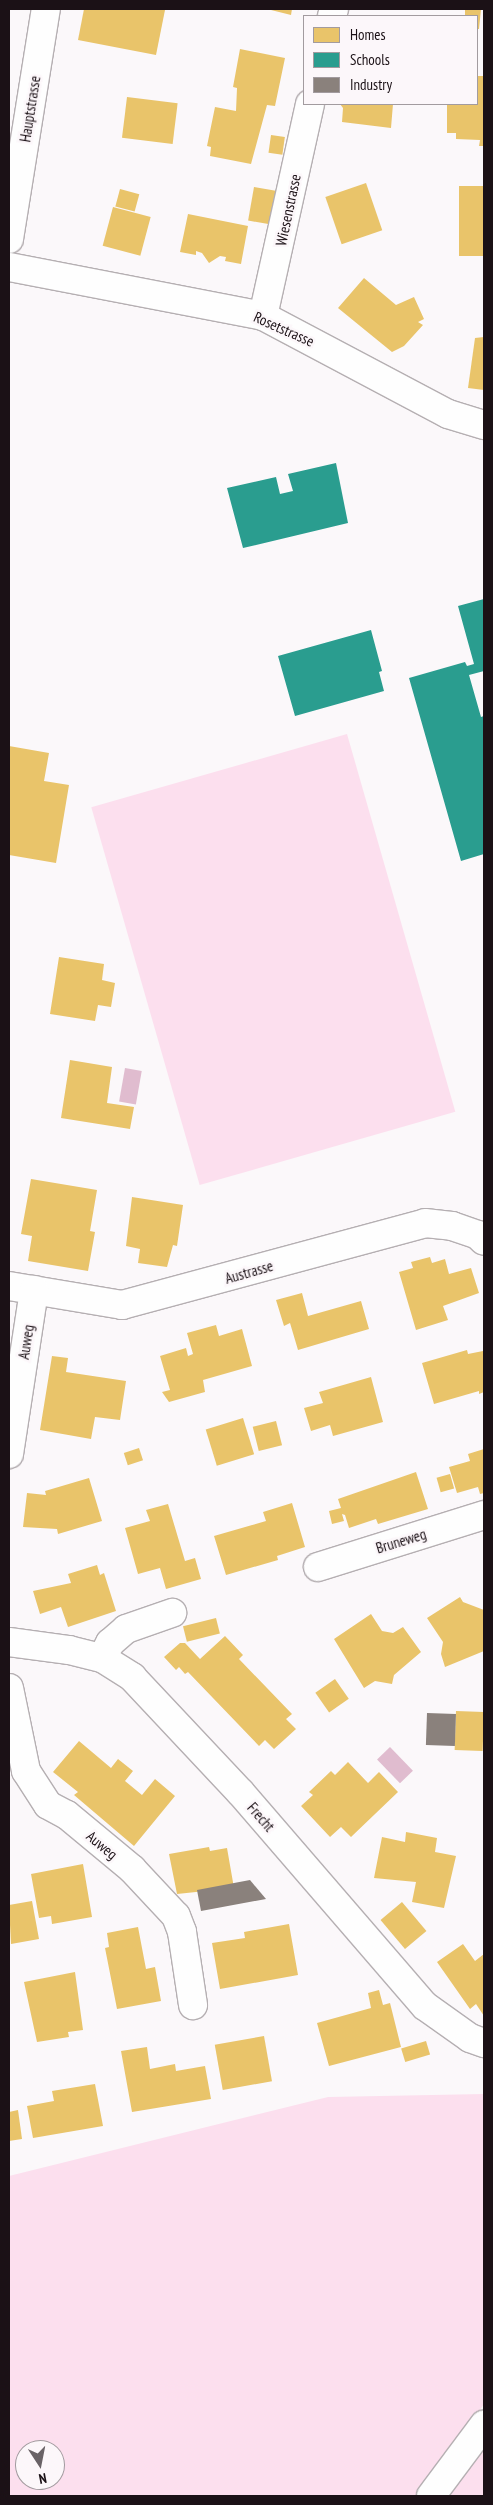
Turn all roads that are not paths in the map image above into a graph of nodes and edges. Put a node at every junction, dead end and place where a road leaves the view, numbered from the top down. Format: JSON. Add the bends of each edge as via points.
{"nodes":[{"id":1,"x":46,"y":9,"type":"edge"},
{"id":2,"x":310,"y":105,"type":"edge"},
{"id":3,"x":9,"y":240,"type":"edge"},
{"id":4,"x":9,"y":267,"type":"edge"},
{"id":5,"x":263,"y":316,"type":"junction"},
{"id":6,"x":484,"y":425,"type":"edge"},
{"id":7,"x":484,"y":1240,"type":"edge"},
{"id":8,"x":21,"y":1288,"type":"edge"},
{"id":9,"x":9,"y":1454,"type":"edge"},
{"id":10,"x":484,"y":1515,"type":"edge"},
{"id":11,"x":318,"y":1567,"type":"dead end"},
{"id":12,"x":172,"y":1613,"type":"dead end"},
{"id":13,"x":9,"y":1642,"type":"edge"},
{"id":14,"x":102,"y":1658,"type":"junction"},
{"id":15,"x":9,"y":1688,"type":"edge"},
{"id":16,"x":193,"y":2005,"type":"dead end"},
{"id":17,"x":484,"y":2043,"type":"edge"},
{"id":18,"x":484,"y":2425,"type":"edge"},
{"id":19,"x":431,"y":2496,"type":"edge"}],
"edges":[{"from":1,"to":3,"type":"street","name":"Hauptstrasse"},
{"from":2,"to":5,"type":"street","name":"Wiesenstrasse"},
{"from":4,"to":5,"type":"street","name":"Rosetstrasse"},
{"from":5,"to":6,"type":"street","name":"Rosetstrasse","via":[[448,414]]},
{"from":7,"to":8,"type":"street","name":"Austrasse","via":[[452,1226],[425,1222],[122,1305]]},
{"from":8,"to":9,"type":"street","name":"Auweg"},
{"from":10,"to":11,"type":"street","name":"Bruneweg"},
{"from":12,"to":14,"type":"street","via":[[126,1629],[110,1643]]},
{"from":13,"to":14,"type":"street","name":"Frecht"},
{"from":14,"to":17,"type":"street","name":"Frecht","via":[[132,1677],[156,1700],[425,2006],[457,2030]]},
{"from":15,"to":16,"type":"street","name":"Auweg","via":[[26,1771],[48,1805],[67,1815],[132,1870],[176,1916],[182,1932]]},
{"from":18,"to":19,"type":"street"}]}
